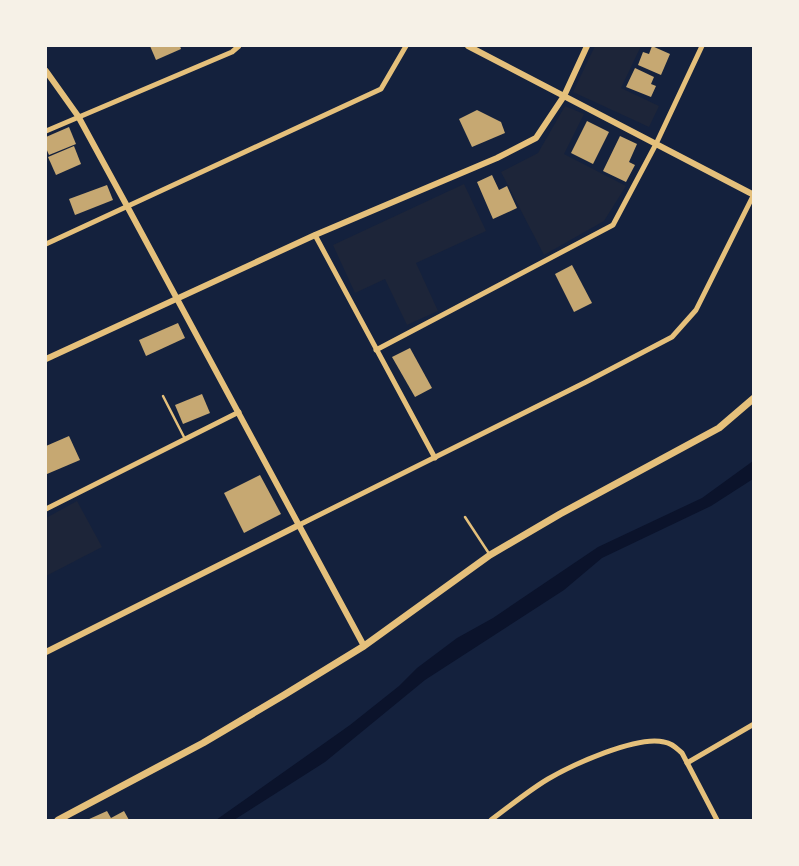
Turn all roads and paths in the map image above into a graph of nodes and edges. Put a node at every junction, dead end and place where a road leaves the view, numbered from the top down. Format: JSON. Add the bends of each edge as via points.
{"nodes":[{"id":1,"x":239,"y":46,"type":"edge"},
{"id":2,"x":406,"y":46,"type":"edge"},
{"id":3,"x":468,"y":46,"type":"edge"},
{"id":4,"x":587,"y":46,"type":"edge"},
{"id":5,"x":702,"y":46,"type":"edge"},
{"id":6,"x":46,"y":71,"type":"edge"},
{"id":7,"x":564,"y":96,"type":"junction"},
{"id":8,"x":78,"y":117,"type":"junction"},
{"id":9,"x":46,"y":131,"type":"edge"},
{"id":10,"x":656,"y":144,"type":"junction"},
{"id":11,"x":753,"y":195,"type":"edge"},
{"id":12,"x":127,"y":206,"type":"junction"},
{"id":13,"x":315,"y":235,"type":"junction"},
{"id":14,"x":46,"y":243,"type":"edge"},
{"id":15,"x":178,"y":299,"type":"junction"},
{"id":16,"x":376,"y":350,"type":"junction"},
{"id":17,"x":46,"y":359,"type":"edge"},
{"id":18,"x":163,"y":396,"type":"dead end"},
{"id":19,"x":754,"y":398,"type":"edge"},
{"id":20,"x":239,"y":412,"type":"junction"},
{"id":21,"x":185,"y":439,"type":"junction"},
{"id":22,"x":435,"y":458,"type":"junction"},
{"id":23,"x":46,"y":509,"type":"edge"},
{"id":24,"x":465,"y":517,"type":"dead end"},
{"id":25,"x":299,"y":526,"type":"junction"},
{"id":26,"x":490,"y":555,"type":"junction"},
{"id":27,"x":364,"y":646,"type":"junction"},
{"id":28,"x":46,"y":652,"type":"edge"},
{"id":29,"x":754,"y":724,"type":"edge"},
{"id":30,"x":687,"y":763,"type":"junction"},
{"id":31,"x":58,"y":821,"type":"edge"},
{"id":32,"x":491,"y":821,"type":"edge"},
{"id":33,"x":717,"y":821,"type":"edge"}],
"edges":[{"from":1,"to":8,"type":"street"},
{"from":2,"to":12,"type":"street","via":[[381,89]]},
{"from":3,"to":7,"type":"street"},
{"from":4,"to":7,"type":"street"},
{"from":5,"to":10,"type":"street"},
{"from":6,"to":8,"type":"street"},
{"from":7,"to":10,"type":"street"},
{"from":7,"to":13,"type":"street","via":[[536,138]]},
{"from":8,"to":9,"type":"street"},
{"from":8,"to":12,"type":"street"},
{"from":10,"to":11,"type":"street"},
{"from":10,"to":16,"type":"street","via":[[613,225]]},
{"from":11,"to":22,"type":"street","via":[[696,310],[672,337]]},
{"from":12,"to":14,"type":"street"},
{"from":12,"to":15,"type":"street"},
{"from":13,"to":15,"type":"street"},
{"from":13,"to":16,"type":"street"},
{"from":15,"to":17,"type":"street"},
{"from":15,"to":20,"type":"street"},
{"from":16,"to":22,"type":"street"},
{"from":18,"to":21,"type":"lane"},
{"from":19,"to":26,"type":"main road","via":[[719,428]]},
{"from":20,"to":21,"type":"street"},
{"from":20,"to":25,"type":"street"},
{"from":21,"to":23,"type":"street"},
{"from":22,"to":25,"type":"street"},
{"from":24,"to":26,"type":"lane"},
{"from":25,"to":27,"type":"street"},
{"from":25,"to":28,"type":"street"},
{"from":26,"to":27,"type":"main road"},
{"from":27,"to":31,"type":"main road","via":[[203,743]]},
{"from":29,"to":30,"type":"street"},
{"from":30,"to":32,"type":"street","via":[[674,745],[665,742],[626,746],[547,779]]},
{"from":30,"to":33,"type":"street"}]}
